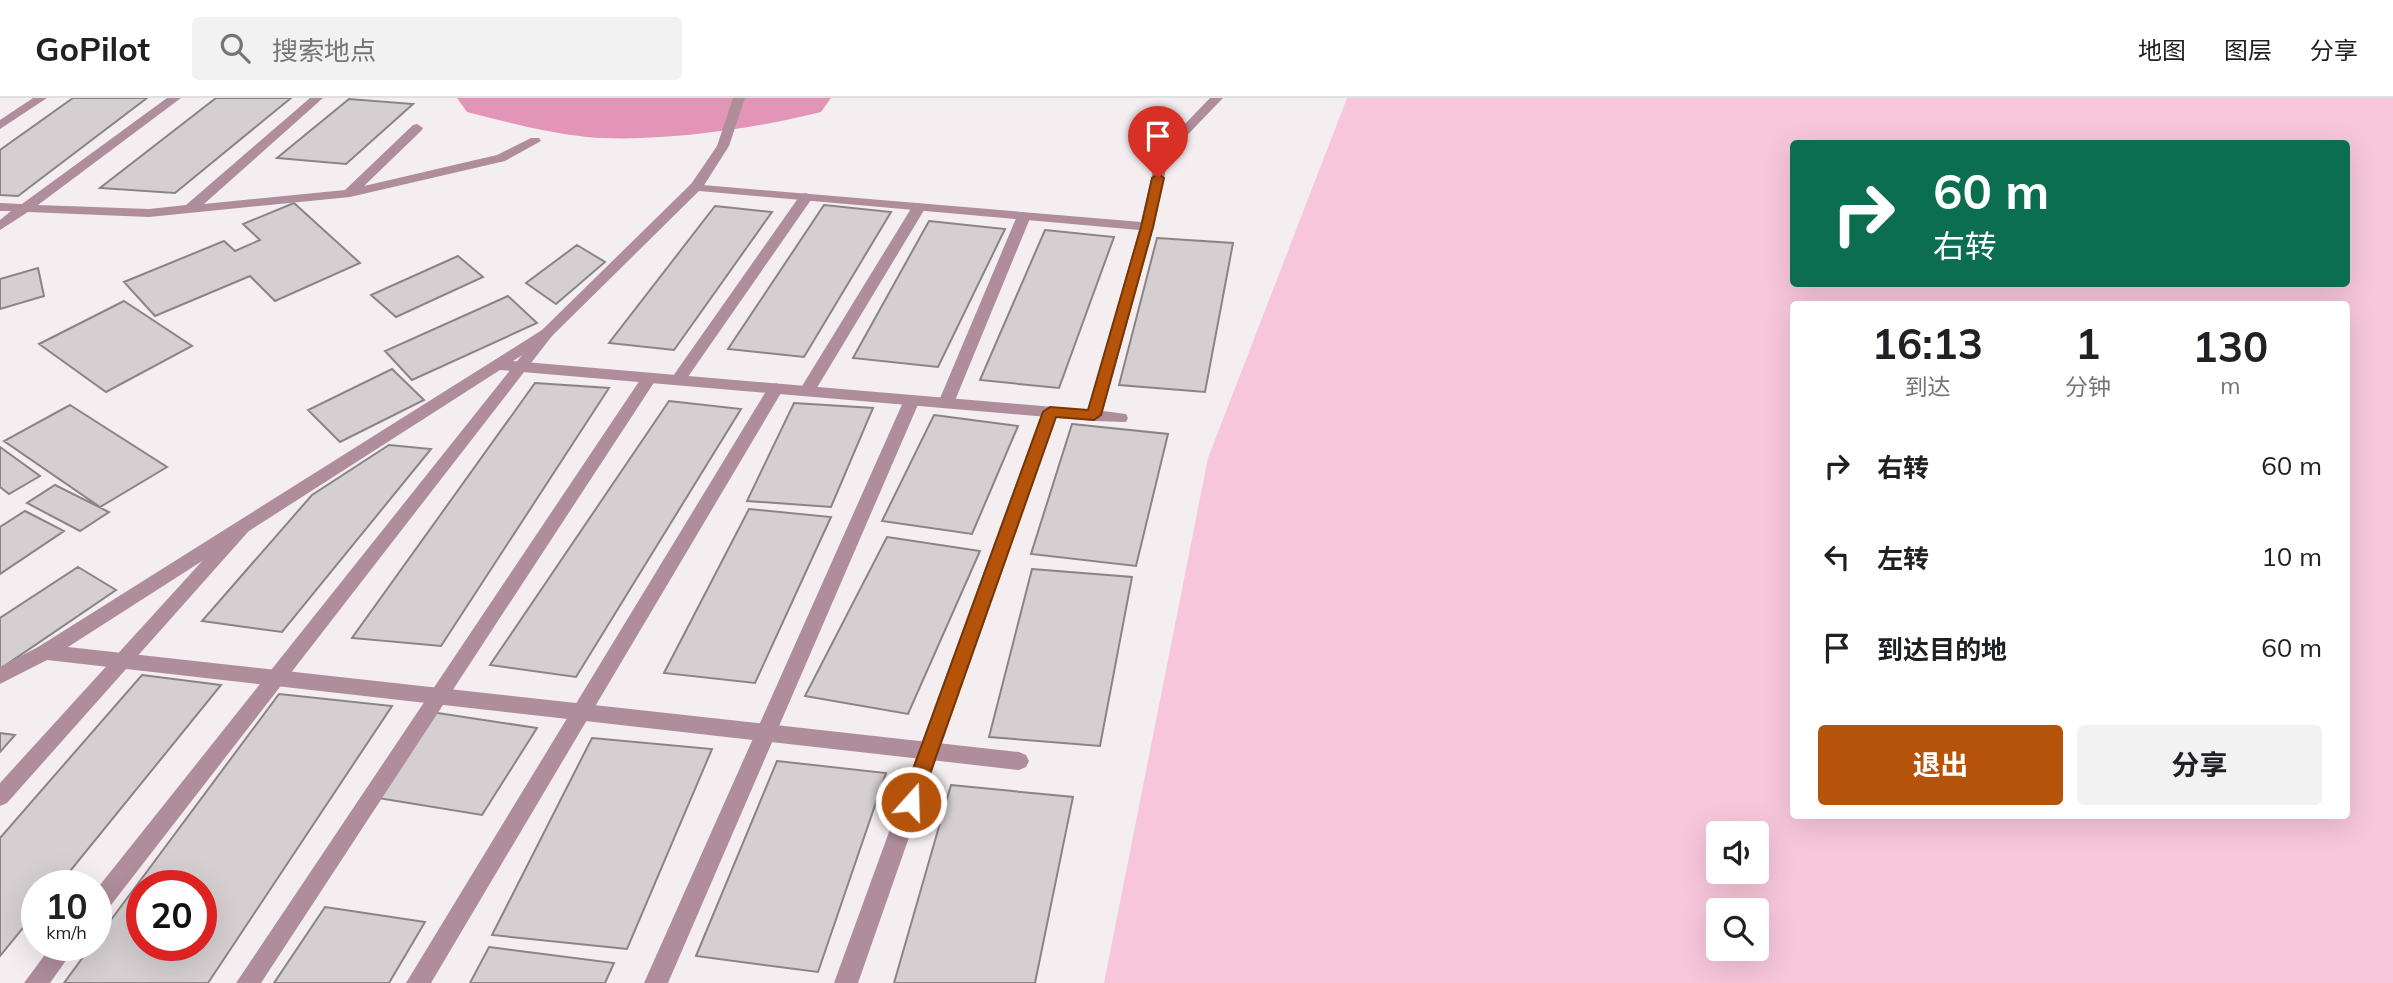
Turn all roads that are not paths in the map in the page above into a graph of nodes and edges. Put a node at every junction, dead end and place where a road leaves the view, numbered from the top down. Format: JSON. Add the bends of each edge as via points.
{"nodes":[{"id":1,"x":41,"y":98,"type":"edge"},
{"id":2,"x":175,"y":98,"type":"edge"},
{"id":3,"x":739,"y":98,"type":"edge"},
{"id":4,"x":1217,"y":98,"type":"edge"},
{"id":5,"x":317,"y":99,"type":"edge"},
{"id":6,"x":0,"y":125,"type":"edge"},
{"id":7,"x":417,"y":128,"type":"dead end"},
{"id":8,"x":535,"y":141,"type":"dead end"},
{"id":9,"x":696,"y":187,"type":"junction"},
{"id":10,"x":350,"y":193,"type":"junction"},
{"id":11,"x":806,"y":197,"type":"junction"},
{"id":12,"x":919,"y":206,"type":"junction"},
{"id":13,"x":0,"y":207,"type":"edge"},
{"id":14,"x":24,"y":208,"type":"junction"},
{"id":15,"x":190,"y":209,"type":"junction"},
{"id":16,"x":1024,"y":216,"type":"junction"},
{"id":17,"x":0,"y":226,"type":"edge"},
{"id":18,"x":1147,"y":227,"type":"junction"},
{"id":19,"x":547,"y":333,"type":"junction"},
{"id":20,"x":498,"y":365,"type":"junction"},
{"id":21,"x":521,"y":367,"type":"junction"},
{"id":22,"x":649,"y":378,"type":"junction"},
{"id":23,"x":678,"y":380,"type":"junction"},
{"id":24,"x":776,"y":388,"type":"junction"},
{"id":25,"x":807,"y":391,"type":"junction"},
{"id":26,"x":912,"y":400,"type":"junction"},
{"id":27,"x":946,"y":403,"type":"junction"},
{"id":28,"x":1050,"y":412,"type":"junction"},
{"id":29,"x":1094,"y":415,"type":"junction"},
{"id":30,"x":1120,"y":418,"type":"dead end"},
{"id":31,"x":245,"y":525,"type":"junction"},
{"id":32,"x":45,"y":652,"type":"junction"},
{"id":33,"x":121,"y":660,"type":"junction"},
{"id":34,"x":0,"y":676,"type":"edge"},
{"id":35,"x":277,"y":678,"type":"junction"},
{"id":36,"x":438,"y":696,"type":"junction"},
{"id":37,"x":583,"y":711,"type":"junction"},
{"id":38,"x":766,"y":733,"type":"junction"},
{"id":39,"x":929,"y":750,"type":"junction"},
{"id":40,"x":1019,"y":761,"type":"dead end"},
{"id":41,"x":0,"y":797,"type":"edge"},
{"id":42,"x":112,"y":887,"type":"edge"},
{"id":43,"x":53,"y":961,"type":"edge"},
{"id":44,"x":36,"y":983,"type":"edge"},
{"id":45,"x":248,"y":983,"type":"edge"},
{"id":46,"x":418,"y":983,"type":"edge"},
{"id":47,"x":656,"y":983,"type":"edge"},
{"id":48,"x":846,"y":983,"type":"edge"}],
"edges":[{"from":1,"to":6,"type":"street"},
{"from":2,"to":14,"type":"street"},
{"from":3,"to":9,"type":"street","via":[[723,148]]},
{"from":4,"to":18,"type":"street","via":[[1163,153]]},
{"from":5,"to":15,"type":"street"},
{"from":7,"to":10,"type":"street"},
{"from":8,"to":10,"type":"street","via":[[501,158]]},
{"from":9,"to":11,"type":"street"},
{"from":9,"to":19,"type":"street"},
{"from":10,"to":15,"type":"street"},
{"from":11,"to":12,"type":"street"},
{"from":11,"to":23,"type":"street"},
{"from":12,"to":16,"type":"street"},
{"from":12,"to":25,"type":"street"},
{"from":13,"to":14,"type":"street"},
{"from":14,"to":15,"type":"street","via":[[149,213]]},
{"from":14,"to":17,"type":"street"},
{"from":16,"to":18,"type":"street"},
{"from":16,"to":27,"type":"street"},
{"from":18,"to":29,"type":"street"},
{"from":19,"to":20,"type":"street"},
{"from":19,"to":21,"type":"street"},
{"from":20,"to":21,"type":"street"},
{"from":20,"to":31,"type":"street"},
{"from":21,"to":22,"type":"street"},
{"from":21,"to":35,"type":"street"},
{"from":22,"to":23,"type":"street"},
{"from":22,"to":36,"type":"street"},
{"from":23,"to":24,"type":"street"},
{"from":24,"to":25,"type":"street"},
{"from":24,"to":37,"type":"street"},
{"from":25,"to":26,"type":"street"},
{"from":26,"to":27,"type":"street"},
{"from":26,"to":38,"type":"street"},
{"from":27,"to":28,"type":"street"},
{"from":28,"to":29,"type":"street"},
{"from":28,"to":39,"type":"street"},
{"from":29,"to":30,"type":"street"},
{"from":31,"to":32,"type":"street"},
{"from":31,"to":33,"type":"street"},
{"from":32,"to":33,"type":"street"},
{"from":32,"to":34,"type":"street"},
{"from":33,"to":35,"type":"street"},
{"from":33,"to":41,"type":"street"},
{"from":35,"to":36,"type":"street"},
{"from":35,"to":42,"type":"street"},
{"from":36,"to":37,"type":"street"},
{"from":36,"to":45,"type":"street"},
{"from":37,"to":38,"type":"street"},
{"from":37,"to":46,"type":"street"},
{"from":38,"to":39,"type":"street"},
{"from":38,"to":47,"type":"street"},
{"from":39,"to":40,"type":"street"},
{"from":39,"to":48,"type":"street"},
{"from":43,"to":44,"type":"street"}]}
